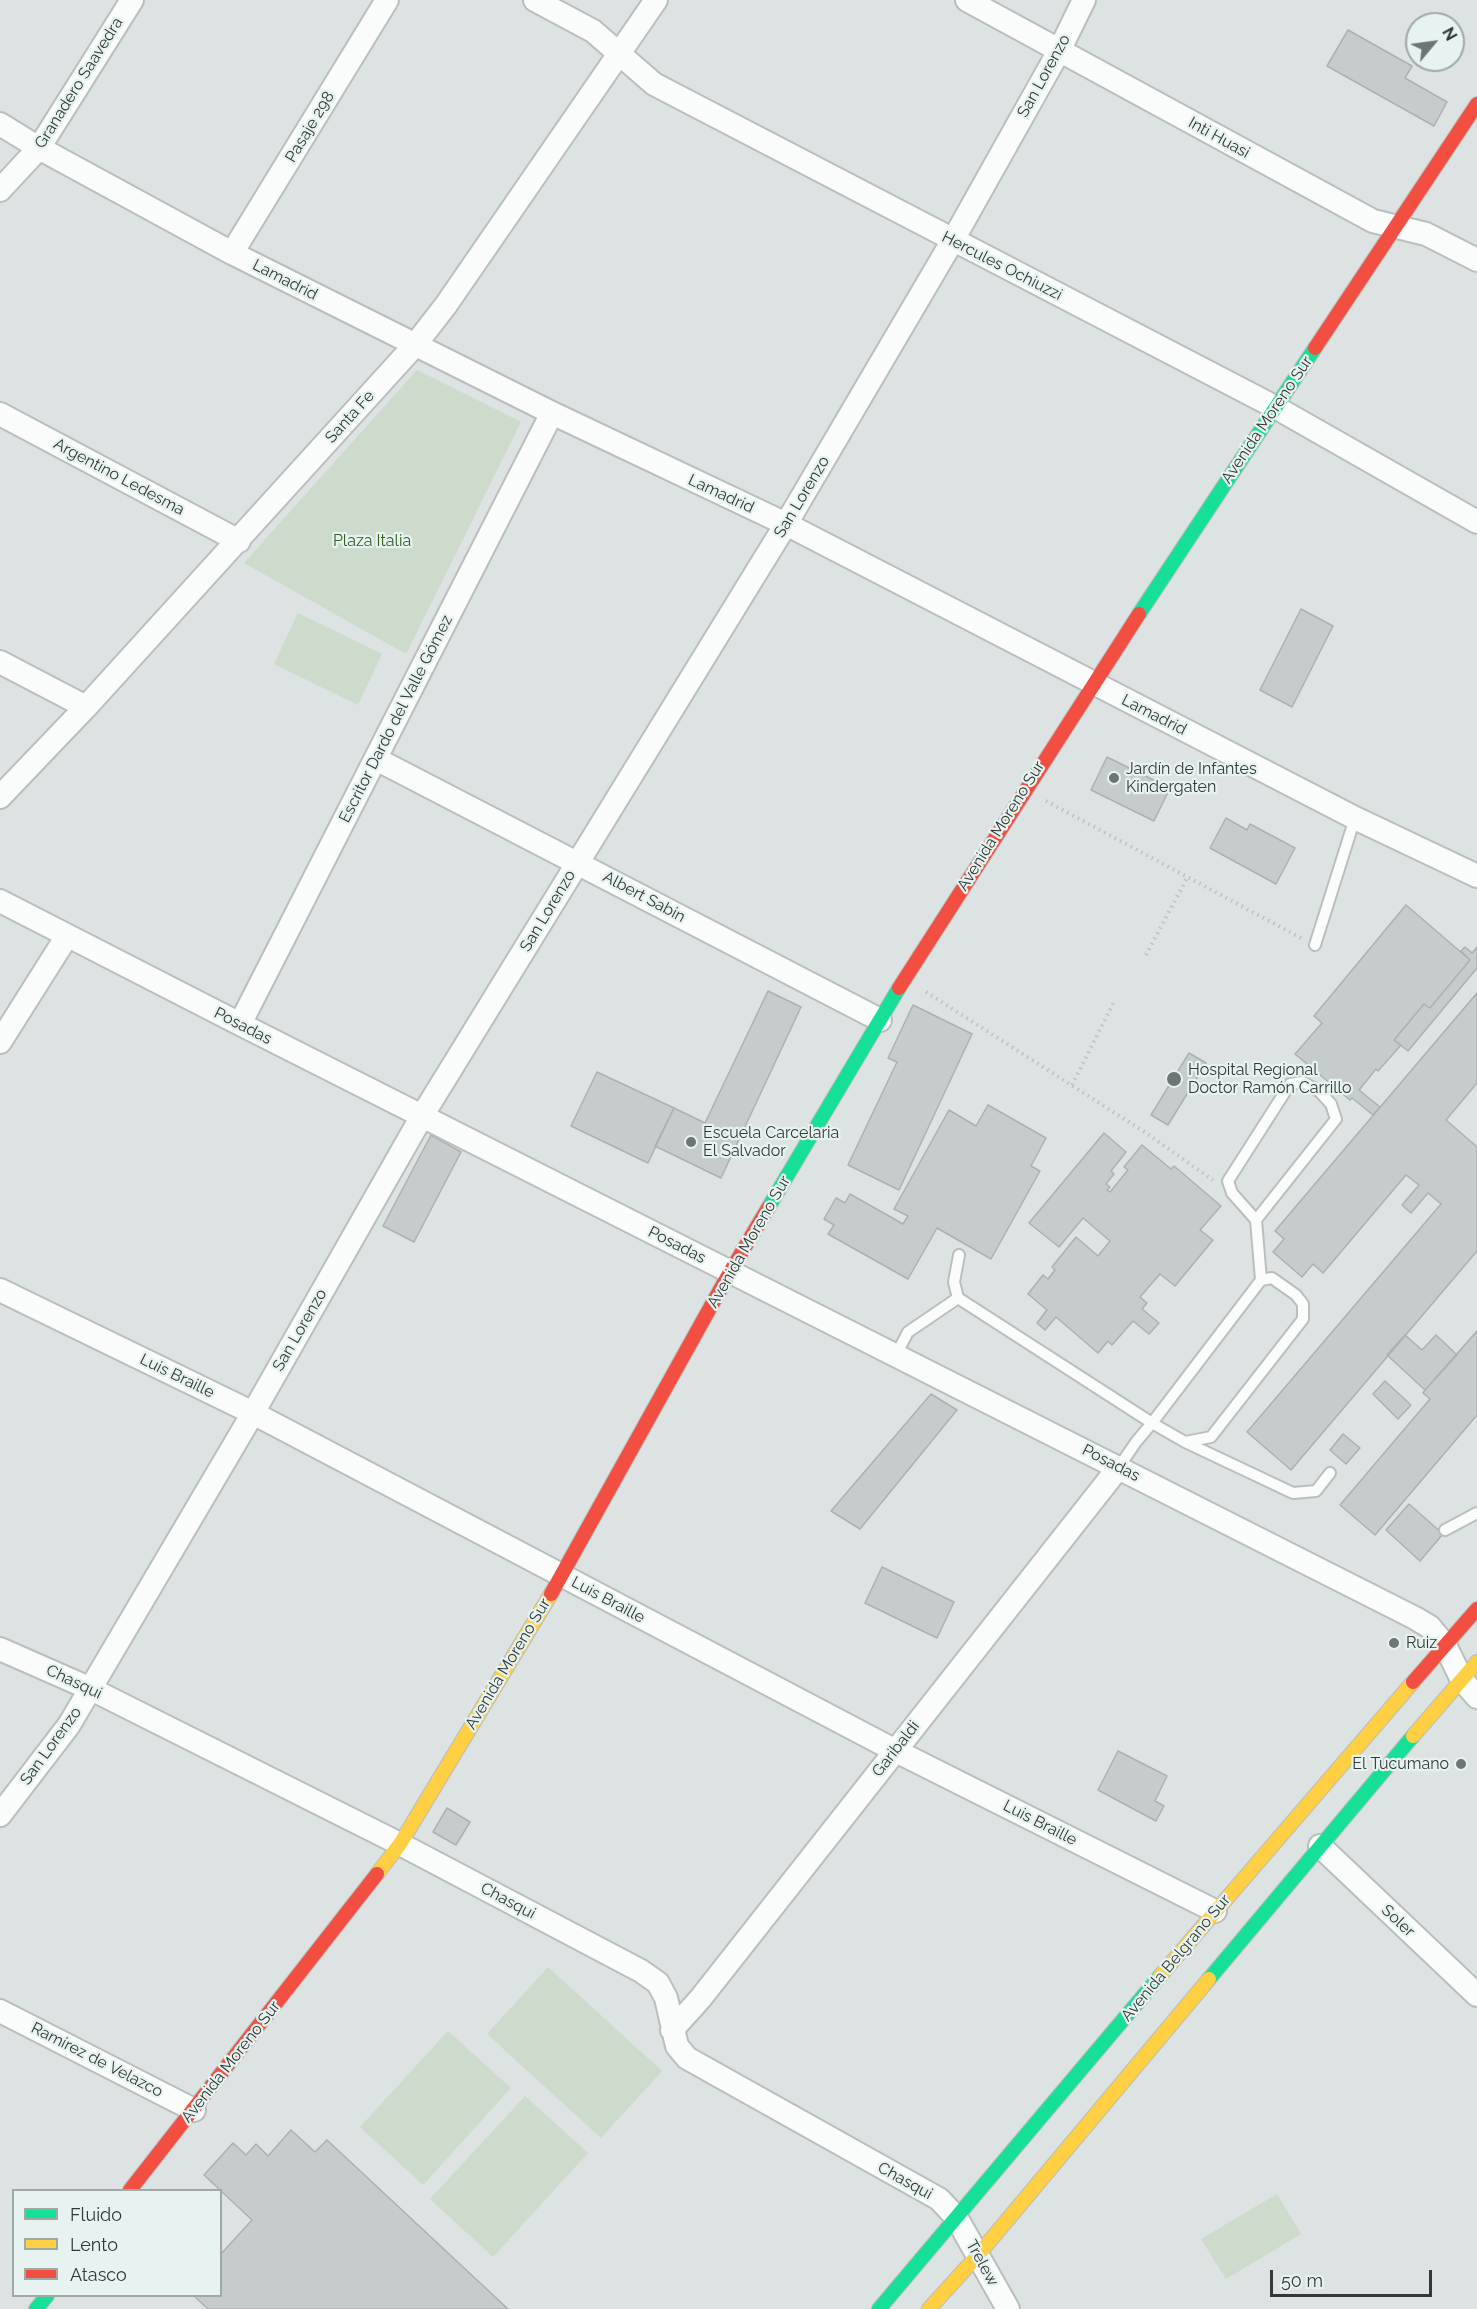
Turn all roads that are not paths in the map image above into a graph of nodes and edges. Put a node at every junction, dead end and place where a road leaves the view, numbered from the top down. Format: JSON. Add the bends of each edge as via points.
{"nodes":[{"id":1,"x":132,"y":0,"type":"edge"},
{"id":2,"x":387,"y":0,"type":"edge"},
{"id":3,"x":535,"y":0,"type":"edge"},
{"id":4,"x":656,"y":0,"type":"edge"},
{"id":5,"x":966,"y":0,"type":"edge"},
{"id":6,"x":1084,"y":0,"type":"edge"},
{"id":7,"x":1059,"y":51,"type":"junction"},
{"id":8,"x":620,"y":54,"type":"junction"},
{"id":9,"x":1477,"y":104,"type":"edge"},
{"id":10,"x":0,"y":124,"type":"edge"},
{"id":11,"x":39,"y":148,"type":"junction"},
{"id":12,"x":0,"y":190,"type":"edge"},
{"id":13,"x":1395,"y":226,"type":"junction"},
{"id":14,"x":953,"y":240,"type":"junction"},
{"id":15,"x":232,"y":253,"type":"junction"},
{"id":16,"x":1477,"y":260,"type":"edge"},
{"id":17,"x":415,"y":345,"type":"junction"},
{"id":18,"x":1275,"y":407,"type":"junction"},
{"id":19,"x":552,"y":413,"type":"junction"},
{"id":20,"x":0,"y":414,"type":"edge"},
{"id":21,"x":1477,"y":522,"type":"edge"},
{"id":22,"x":786,"y":524,"type":"junction"},
{"id":23,"x":239,"y":541,"type":"junction"},
{"id":24,"x":0,"y":663,"type":"edge"},
{"id":25,"x":1092,"y":684,"type":"junction"},
{"id":26,"x":86,"y":707,"type":"junction"},
{"id":27,"x":376,"y":759,"type":"junction"},
{"id":28,"x":0,"y":797,"type":"edge"},
{"id":29,"x":1355,"y":818,"type":"junction"},
{"id":30,"x":578,"y":862,"type":"junction"},
{"id":31,"x":1477,"y":876,"type":"edge"},
{"id":32,"x":0,"y":901,"type":"edge"},
{"id":33,"x":67,"y":936,"type":"junction"},
{"id":34,"x":1315,"y":945,"type":"road end"},
{"id":35,"x":880,"y":1020,"type":"junction"},
{"id":36,"x":240,"y":1024,"type":"junction"},
{"id":37,"x":0,"y":1042,"type":"edge"},
{"id":38,"x":422,"y":1116,"type":"junction"},
{"id":39,"x":1256,"y":1220,"type":"junction"},
{"id":40,"x":959,"y":1255,"type":"dead end"},
{"id":41,"x":730,"y":1272,"type":"junction"},
{"id":42,"x":1261,"y":1281,"type":"junction"},
{"id":43,"x":0,"y":1290,"type":"edge"},
{"id":44,"x":958,"y":1298,"type":"junction"},
{"id":45,"x":896,"y":1355,"type":"junction"},
{"id":46,"x":253,"y":1413,"type":"junction"},
{"id":47,"x":1152,"y":1424,"type":"junction"},
{"id":48,"x":1185,"y":1442,"type":"junction"},
{"id":49,"x":1119,"y":1467,"type":"junction"},
{"id":50,"x":1330,"y":1473,"type":"dead end"},
{"id":51,"x":1477,"y":1513,"type":"edge"},
{"id":52,"x":1445,"y":1530,"type":"dead end"},
{"id":53,"x":562,"y":1576,"type":"junction"},
{"id":54,"x":1477,"y":1609,"type":"edge"},
{"id":55,"x":1445,"y":1645,"type":"junction"},
{"id":56,"x":0,"y":1649,"type":"edge"},
{"id":57,"x":1477,"y":1662,"type":"edge"},
{"id":58,"x":1462,"y":1680,"type":"junction"},
{"id":59,"x":91,"y":1689,"type":"junction"},
{"id":60,"x":1477,"y":1697,"type":"edge"},
{"id":61,"x":894,"y":1750,"type":"junction"},
{"id":62,"x":0,"y":1815,"type":"edge"},
{"id":63,"x":400,"y":1844,"type":"junction"},
{"id":64,"x":1320,"y":1846,"type":"junction"},
{"id":65,"x":1215,"y":1911,"type":"junction"},
{"id":66,"x":1477,"y":1995,"type":"edge"},
{"id":67,"x":0,"y":2011,"type":"edge"},
{"id":68,"x":672,"y":2030,"type":"junction"},
{"id":69,"x":194,"y":2110,"type":"junction"},
{"id":70,"x":131,"y":2189,"type":"edge"},
{"id":71,"x":957,"y":2217,"type":"junction"},
{"id":72,"x":978,"y":2255,"type":"junction"},
{"id":73,"x":45,"y":2297,"type":"edge"},
{"id":74,"x":36,"y":2309,"type":"edge"},
{"id":75,"x":879,"y":2309,"type":"edge"},
{"id":76,"x":929,"y":2309,"type":"edge"},
{"id":77,"x":1008,"y":2309,"type":"edge"}],
"edges":[{"from":1,"to":11,"type":"street","name":"Granadero Saavedra"},
{"from":2,"to":15,"type":"street","name":"Pasaje 298"},
{"from":3,"to":8,"type":"street","name":"Hercules Ochiuzzi","via":[[593,31]]},
{"from":4,"to":8,"type":"street","name":"Santa Fe"},
{"from":5,"to":7,"type":"street","name":"Inti Huasi"},
{"from":6,"to":7,"type":"street","name":"San Lorenzo"},
{"from":7,"to":13,"type":"street","name":"Inti Huasi","via":[[1373,221]]},
{"from":7,"to":14,"type":"street","name":"San Lorenzo"},
{"from":8,"to":14,"type":"street","name":"Hercules Ochiuzzi","via":[[654,84]]},
{"from":8,"to":17,"type":"street","name":"Santa Fe"},
{"from":9,"to":13,"type":"main road","name":"Avenida Moreno Sur"},
{"from":10,"to":11,"type":"street","name":"Lamadrid"},
{"from":11,"to":12,"type":"street","name":"Granadero Saavedra"},
{"from":11,"to":15,"type":"street","name":"Lamadrid"},
{"from":13,"to":16,"type":"street","name":"Inti Huasi","via":[[1426,234]]},
{"from":13,"to":18,"type":"main road","name":"Avenida Moreno Sur"},
{"from":14,"to":18,"type":"street","name":"Hercules Ochiuzzi"},
{"from":14,"to":22,"type":"street","name":"San Lorenzo"},
{"from":15,"to":17,"type":"street","name":"Lamadrid"},
{"from":17,"to":19,"type":"street","name":"Lamadrid"},
{"from":17,"to":23,"type":"street","name":"Santa Fe"},
{"from":18,"to":21,"type":"street","name":"Hercules Ochiuzzi"},
{"from":18,"to":25,"type":"main road","name":"Avenida Moreno Sur"},
{"from":19,"to":22,"type":"street","name":"Lamadrid"},
{"from":19,"to":27,"type":"street","name":"Escritor Dardo del Valle Gómez"},
{"from":20,"to":23,"type":"street","name":"Argentino Ledesma"},
{"from":22,"to":25,"type":"street","name":"Lamadrid"},
{"from":22,"to":30,"type":"street","name":"San Lorenzo"},
{"from":23,"to":26,"type":"street","name":"Santa Fe"},
{"from":24,"to":26,"type":"street"},
{"from":25,"to":29,"type":"street","name":"Lamadrid"},
{"from":25,"to":35,"type":"main road","name":"Avenida Moreno Sur"},
{"from":26,"to":28,"type":"street","name":"Santa Fe"},
{"from":27,"to":30,"type":"street","name":"Albert Sabin"},
{"from":27,"to":36,"type":"street","name":"Escritor Dardo del Valle Gómez"},
{"from":29,"to":31,"type":"street","name":"Lamadrid"},
{"from":29,"to":34,"type":"lane"},
{"from":30,"to":35,"type":"street","name":"Albert Sabin"},
{"from":30,"to":38,"type":"street","name":"San Lorenzo"},
{"from":32,"to":33,"type":"street","name":"Posadas"},
{"from":33,"to":36,"type":"street","name":"Posadas"},
{"from":33,"to":37,"type":"street"},
{"from":35,"to":41,"type":"main road","name":"Avenida Moreno Sur"},
{"from":36,"to":38,"type":"street","name":"Posadas"},
{"from":38,"to":41,"type":"street","name":"Posadas"},
{"from":38,"to":46,"type":"street","name":"San Lorenzo"},
{"from":39,"to":39,"type":"lane","via":[[1232,1193],[1228,1181],[1290,1084],[1303,1082],[1331,1104],[1336,1119]]},
{"from":39,"to":42,"type":"lane"},
{"from":40,"to":44,"type":"lane","via":[[954,1282]]},
{"from":41,"to":45,"type":"street","name":"Posadas"},
{"from":41,"to":53,"type":"main road","name":"Avenida Moreno Sur"},
{"from":42,"to":47,"type":"lane"},
{"from":42,"to":48,"type":"lane","via":[[1272,1278],[1296,1295],[1303,1304],[1303,1319],[1211,1437]]},
{"from":43,"to":46,"type":"street","name":"Luis Braille"},
{"from":44,"to":45,"type":"lane","via":[[908,1332]]},
{"from":44,"to":47,"type":"lane"},
{"from":45,"to":49,"type":"street","name":"Posadas"},
{"from":46,"to":53,"type":"street","name":"Luis Braille"},
{"from":46,"to":59,"type":"street","name":"San Lorenzo"},
{"from":47,"to":48,"type":"lane"},
{"from":47,"to":49,"type":"lane"},
{"from":48,"to":50,"type":"lane","via":[[1293,1493],[1316,1491]]},
{"from":49,"to":55,"type":"street","name":"Posadas","via":[[1415,1618],[1430,1627]]},
{"from":49,"to":61,"type":"street","name":"Garibaldi"},
{"from":51,"to":52,"type":"lane"},
{"from":53,"to":61,"type":"street","name":"Luis Braille"},
{"from":53,"to":63,"type":"main road","name":"Avenida Moreno Sur"},
{"from":54,"to":55,"type":"main road","name":"Avenida Belgrano Sur"},
{"from":55,"to":58,"type":"street","name":"Posadas"},
{"from":55,"to":65,"type":"main road","name":"Avenida Belgrano Sur"},
{"from":56,"to":59,"type":"street","name":"Chasqui"},
{"from":57,"to":58,"type":"main road"},
{"from":58,"to":60,"type":"street","name":"Posadas"},
{"from":58,"to":64,"type":"main road"},
{"from":59,"to":62,"type":"street","name":"San Lorenzo","via":[[58,1741]]},
{"from":59,"to":63,"type":"street","name":"Chasqui"},
{"from":61,"to":65,"type":"street","name":"Luis Braille"},
{"from":61,"to":68,"type":"street","name":"Garibaldi"},
{"from":63,"to":68,"type":"street","name":"Chasqui","via":[[641,1971],[658,1983],[666,1998]]},
{"from":63,"to":69,"type":"main road","name":"Avenida Moreno Sur"},
{"from":64,"to":66,"type":"street","name":"Soler"},
{"from":64,"to":72,"type":"main road"},
{"from":65,"to":71,"type":"main road","name":"Avenida Belgrano Sur"},
{"from":67,"to":69,"type":"street","name":"Ramírez de Velazco"},
{"from":68,"to":71,"type":"street","name":"Chasqui","via":[[677,2046],[687,2058],[939,2199]]},
{"from":69,"to":70,"type":"main road","name":"Avenida Moreno Sur"},
{"from":71,"to":72,"type":"street","name":"Trelew"},
{"from":71,"to":75,"type":"main road","name":"Avenida Belgrano Sur"},
{"from":72,"to":76,"type":"main road"},
{"from":72,"to":77,"type":"street","name":"Trelew"},
{"from":73,"to":74,"type":"main road"}]}
